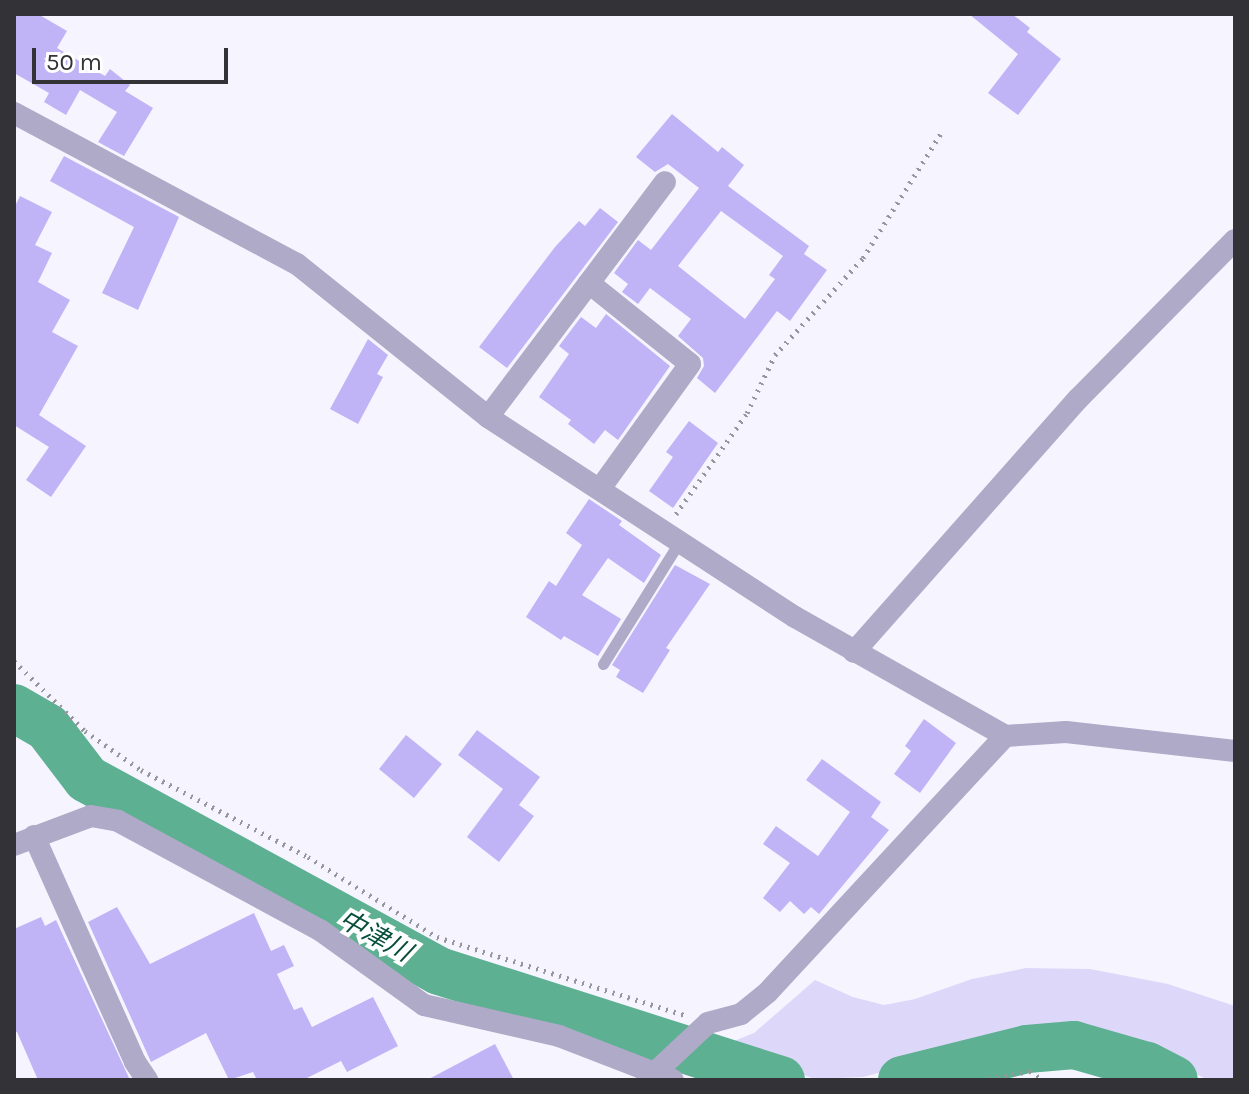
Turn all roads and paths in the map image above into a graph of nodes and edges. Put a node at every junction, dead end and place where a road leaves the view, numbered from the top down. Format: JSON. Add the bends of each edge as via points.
{"nodes":[{"id":1,"x":14,"y":113,"type":"edge"},
{"id":2,"x":943,"y":130,"type":"dead end"},
{"id":3,"x":665,"y":182,"type":"dead end"},
{"id":4,"x":1235,"y":240,"type":"edge"},
{"id":5,"x":589,"y":283,"type":"junction"},
{"id":6,"x":488,"y":417,"type":"junction"},
{"id":7,"x":600,"y":489,"type":"junction"},
{"id":8,"x":672,"y":536,"type":"junction"},
{"id":9,"x":854,"y":652,"type":"junction"},
{"id":10,"x":14,"y":661,"type":"edge"},
{"id":11,"x":603,"y":664,"type":"dead end"},
{"id":12,"x":1005,"y":736,"type":"junction"},
{"id":13,"x":1232,"y":746,"type":"edge"},
{"id":14,"x":24,"y":841,"type":"edge"},
{"id":15,"x":708,"y":1023,"type":"junction"},
{"id":16,"x":649,"y":1076,"type":"edge"},
{"id":17,"x":147,"y":1080,"type":"edge"},
{"id":18,"x":673,"y":1080,"type":"edge"},
{"id":19,"x":981,"y":1080,"type":"edge"},
{"id":20,"x":1043,"y":1080,"type":"edge"}],
"edges":[{"from":1,"to":6,"type":"street","via":[[297,264]]},
{"from":2,"to":8,"type":"path","via":[[863,258],[775,355],[747,413]]},
{"from":3,"to":5,"type":"street"},
{"from":4,"to":9,"type":"street","via":[[1078,399]]},
{"from":5,"to":6,"type":"street"},
{"from":5,"to":7,"type":"street","via":[[690,364]]},
{"from":6,"to":7,"type":"street"},
{"from":7,"to":8,"type":"street"},
{"from":8,"to":9,"type":"street"},
{"from":8,"to":11,"type":"lane"},
{"from":9,"to":12,"type":"street"},
{"from":10,"to":15,"type":"path","via":[[85,731],[141,770],[308,857],[437,937]]},
{"from":12,"to":13,"type":"street","via":[[1066,732]]},
{"from":12,"to":15,"type":"street","via":[[768,992],[741,1014]]},
{"from":14,"to":16,"type":"street","via":[[91,816],[118,821],[320,930],[424,1005],[559,1036]]},
{"from":14,"to":17,"type":"street"},
{"from":15,"to":16,"type":"street"},
{"from":16,"to":18,"type":"street"},
{"from":19,"to":20,"type":"path","via":[[1030,1071]]}]}
